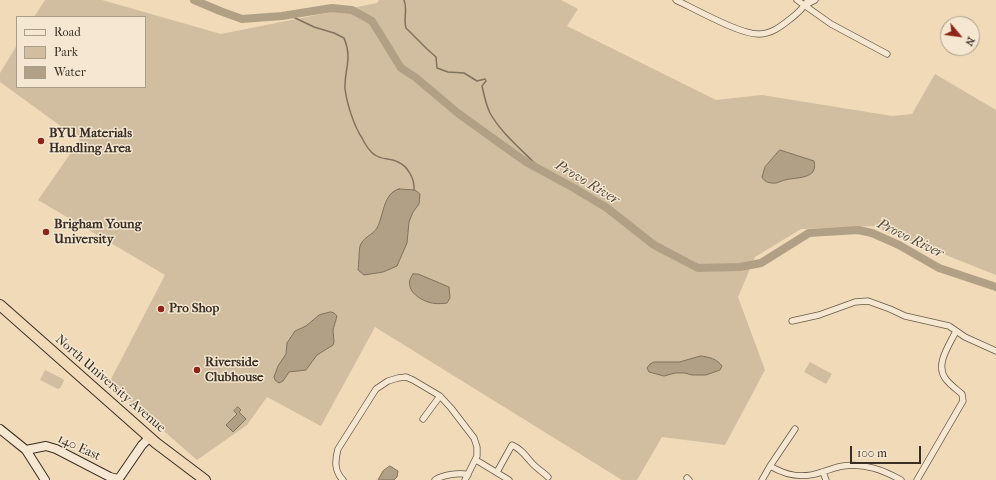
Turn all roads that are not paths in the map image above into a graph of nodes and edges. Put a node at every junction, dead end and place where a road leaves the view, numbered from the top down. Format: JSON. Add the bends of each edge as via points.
{"nodes":[{"id":1,"x":676,"y":0,"type":"edge"},
{"id":2,"x":797,"y":0,"type":"edge"},
{"id":3,"x":815,"y":0,"type":"edge"},
{"id":4,"x":806,"y":3,"type":"edge"},
{"id":5,"x":887,"y":54,"type":"dead end"},
{"id":6,"x":0,"y":305,"type":"edge"},
{"id":7,"x":792,"y":321,"type":"dead end"},
{"id":8,"x":956,"y":330,"type":"junction"},
{"id":9,"x":996,"y":351,"type":"edge"},
{"id":10,"x":440,"y":396,"type":"junction"},
{"id":11,"x":423,"y":419,"type":"dead end"},
{"id":12,"x":0,"y":429,"type":"edge"},
{"id":13,"x":795,"y":429,"type":"dead end"},
{"id":14,"x":150,"y":437,"type":"junction"},
{"id":15,"x":26,"y":450,"type":"junction"},
{"id":16,"x":476,"y":460,"type":"junction"},
{"id":17,"x":770,"y":466,"type":"junction"},
{"id":18,"x":497,"y":472,"type":"junction"},
{"id":19,"x":822,"y":472,"type":"junction"},
{"id":20,"x":548,"y":477,"type":"dead end"},
{"id":21,"x":466,"y":478,"type":"edge"},
{"id":22,"x":45,"y":480,"type":"edge"},
{"id":23,"x":119,"y":480,"type":"edge"},
{"id":24,"x":204,"y":480,"type":"edge"},
{"id":25,"x":343,"y":480,"type":"edge"},
{"id":26,"x":435,"y":480,"type":"edge"},
{"id":27,"x":509,"y":480,"type":"edge"},
{"id":28,"x":762,"y":480,"type":"edge"},
{"id":29,"x":826,"y":480,"type":"edge"},
{"id":30,"x":901,"y":480,"type":"edge"},
{"id":31,"x":917,"y":480,"type":"edge"}],
"edges":[{"from":1,"to":4,"type":"street","via":[[735,28],[759,34],[777,29],[802,10]]},
{"from":2,"to":4,"type":"street"},
{"from":3,"to":4,"type":"street"},
{"from":4,"to":5,"type":"street","via":[[831,24]]},
{"from":6,"to":14,"type":"highway","name":"North University Avenue"},
{"from":7,"to":8,"type":"street","via":[[814,317],[862,301]]},
{"from":8,"to":9,"type":"street"},
{"from":8,"to":31,"type":"street","via":[[941,368],[946,380],[962,394],[963,401]]},
{"from":10,"to":11,"type":"street"},
{"from":10,"to":16,"type":"street","via":[[474,438],[477,447]]},
{"from":10,"to":25,"type":"street","via":[[406,377],[388,381],[376,389],[338,449],[335,459],[337,471]]},
{"from":12,"to":15,"type":"street"},
{"from":13,"to":17,"type":"street"},
{"from":14,"to":23,"type":"street"},
{"from":14,"to":24,"type":"highway","name":"North University Avenue"},
{"from":15,"to":22,"type":"street"},
{"from":15,"to":23,"type":"street","name":"140 East","via":[[46,446],[56,449]]},
{"from":16,"to":18,"type":"street"},
{"from":16,"to":21,"type":"street"},
{"from":17,"to":19,"type":"street","via":[[794,476]]},
{"from":17,"to":28,"type":"street"},
{"from":18,"to":20,"type":"street","via":[[512,445]]},
{"from":18,"to":27,"type":"street"},
{"from":19,"to":29,"type":"street"},
{"from":19,"to":30,"type":"street","via":[[844,466],[862,466],[884,471]]},
{"from":21,"to":26,"type":"street","via":[[464,474],[439,477]]}]}
